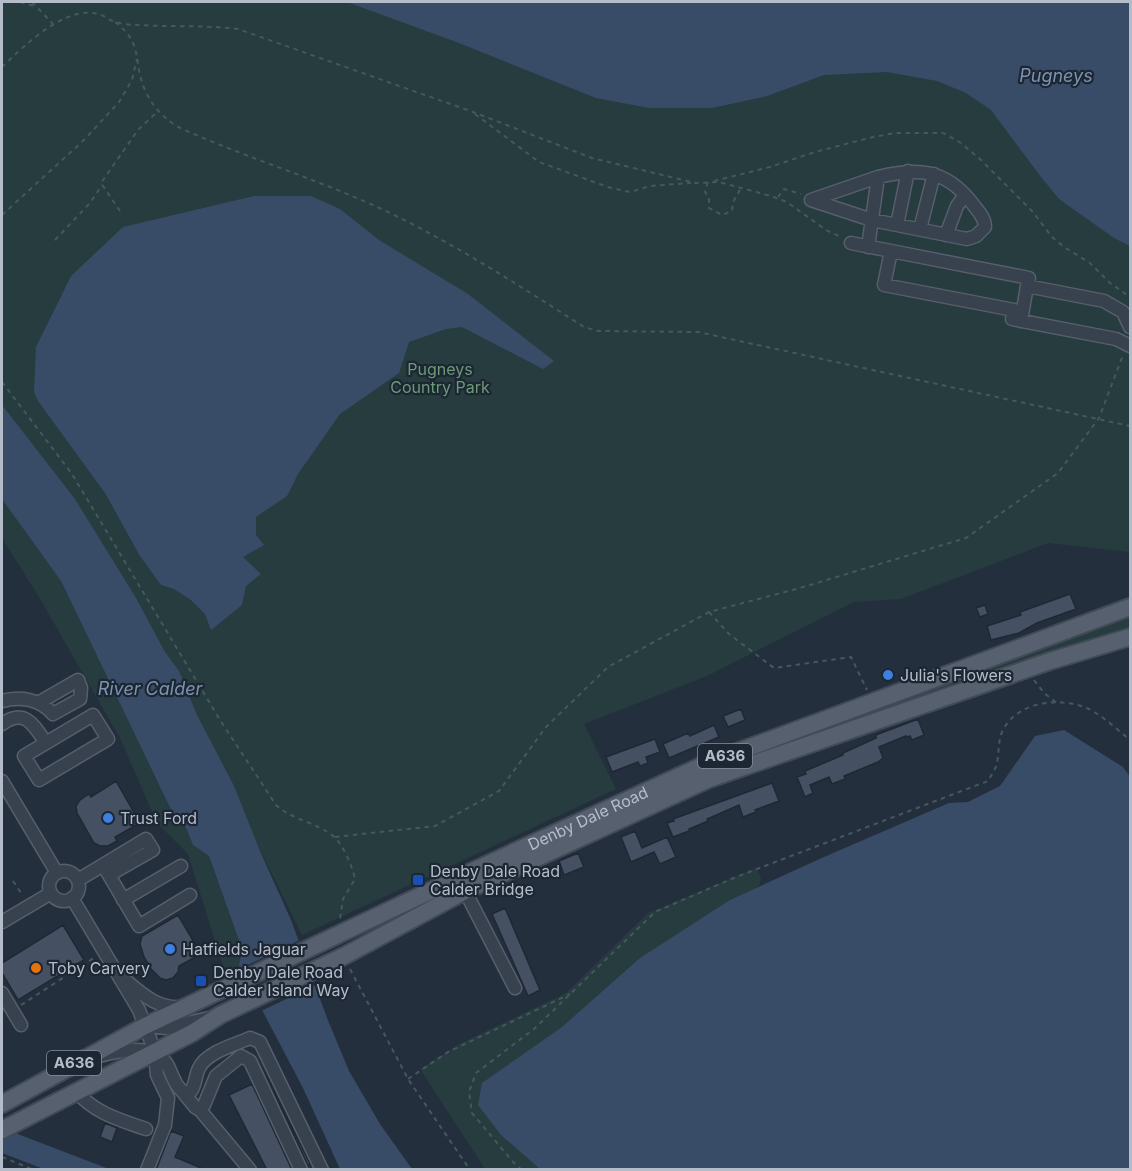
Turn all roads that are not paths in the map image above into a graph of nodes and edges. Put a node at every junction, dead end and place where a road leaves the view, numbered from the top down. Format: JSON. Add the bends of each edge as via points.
{"nodes":[{"id":1,"x":908,"y":171,"type":"junction"},
{"id":2,"x":934,"y":174,"type":"junction"},
{"id":3,"x":878,"y":177,"type":"junction"},
{"id":4,"x":965,"y":195,"type":"junction"},
{"id":5,"x":872,"y":220,"type":"junction"},
{"id":6,"x":897,"y":225,"type":"junction"},
{"id":7,"x":920,"y":229,"type":"junction"},
{"id":8,"x":946,"y":235,"type":"junction"},
{"id":9,"x":851,"y":243,"type":"road end"},
{"id":10,"x":868,"y":247,"type":"junction"},
{"id":11,"x":891,"y":251,"type":"junction"},
{"id":12,"x":1027,"y":286,"type":"junction"},
{"id":13,"x":1021,"y":321,"type":"junction"},
{"id":14,"x":1131,"y":327,"type":"edge"},
{"id":15,"x":1129,"y":345,"type":"edge"},
{"id":16,"x":1131,"y":607,"type":"edge"},
{"id":17,"x":1131,"y":637,"type":"edge"},
{"id":18,"x":2,"y":701,"type":"edge"},
{"id":19,"x":38,"y":703,"type":"dead end"},
{"id":20,"x":2,"y":724,"type":"edge"},
{"id":21,"x":46,"y":742,"type":"junction"},
{"id":22,"x":2,"y":781,"type":"edge"},
{"id":23,"x":181,"y":866,"type":"dead end"},
{"id":24,"x":57,"y":873,"type":"junction"},
{"id":25,"x":78,"y":880,"type":"junction"},
{"id":26,"x":465,"y":891,"type":"junction"},
{"id":27,"x":51,"y":893,"type":"junction"},
{"id":28,"x":190,"y":895,"type":"dead end"},
{"id":29,"x":72,"y":898,"type":"junction"},
{"id":30,"x":123,"y":900,"type":"junction"},
{"id":31,"x":2,"y":922,"type":"edge"},
{"id":32,"x":118,"y":975,"type":"junction"},
{"id":33,"x":515,"y":988,"type":"dead end"},
{"id":34,"x":2,"y":993,"type":"edge"},
{"id":35,"x":188,"y":1006,"type":"junction"},
{"id":36,"x":220,"y":1015,"type":"junction"},
{"id":37,"x":21,"y":1025,"type":"dead end"},
{"id":38,"x":145,"y":1026,"type":"junction"},
{"id":39,"x":155,"y":1052,"type":"junction"},
{"id":40,"x":75,"y":1062,"type":"junction"},
{"id":41,"x":76,"y":1091,"type":"junction"},
{"id":42,"x":182,"y":1091,"type":"junction"},
{"id":43,"x":3,"y":1103,"type":"edge"},
{"id":44,"x":200,"y":1110,"type":"junction"},
{"id":45,"x":2,"y":1130,"type":"edge"},
{"id":46,"x":146,"y":1130,"type":"dead end"},
{"id":47,"x":147,"y":1170,"type":"edge"},
{"id":48,"x":250,"y":1170,"type":"edge"},
{"id":49,"x":301,"y":1170,"type":"edge"},
{"id":50,"x":322,"y":1170,"type":"edge"}],
"edges":[{"from":1,"to":2,"type":"street"},
{"from":1,"to":3,"type":"street"},
{"from":1,"to":6,"type":"street"},
{"from":2,"to":4,"type":"street","via":[[947,179]]},
{"from":2,"to":7,"type":"street"},
{"from":3,"to":5,"type":"street"},
{"from":3,"to":5,"type":"street","via":[[811,200]]},
{"from":4,"to":8,"type":"street"},
{"from":4,"to":8,"type":"street","via":[[985,221],[985,227],[967,239]]},
{"from":5,"to":6,"type":"street"},
{"from":5,"to":10,"type":"street"},
{"from":6,"to":7,"type":"street"},
{"from":7,"to":8,"type":"street"},
{"from":9,"to":10,"type":"street"},
{"from":10,"to":11,"type":"street"},
{"from":11,"to":12,"type":"street","via":[[1029,278]]},
{"from":11,"to":13,"type":"street","via":[[884,285],[1014,310],[1012,319]]},
{"from":12,"to":13,"type":"street"},
{"from":12,"to":14,"type":"street","via":[[1104,301],[1123,312]]},
{"from":13,"to":15,"type":"street","via":[[1116,339]]},
{"from":16,"to":35,"type":"main road","name":"Denby Dale Road","number":"A636","via":[[710,762]]},
{"from":17,"to":26,"type":"main road","name":"Denby Dale Road","number":"A636","via":[[1029,668],[709,779]]},
{"from":18,"to":19,"type":"street","via":[[14,698]]},
{"from":20,"to":21,"type":"street","via":[[22,717],[33,723]]},
{"from":21,"to":21,"type":"street","via":[[24,756],[39,780],[108,740],[93,715]]},
{"from":22,"to":24,"type":"street"},
{"from":23,"to":30,"type":"street"},
{"from":24,"to":25,"type":"street","via":[[72,873]]},
{"from":24,"to":27,"type":"street","via":[[49,884]]},
{"from":25,"to":29,"type":"street","via":[[78,890]]},
{"from":25,"to":30,"type":"street","via":[[106,870]]},
{"from":26,"to":33,"type":"street"},
{"from":26,"to":36,"type":"main road","name":"Denby Dale Road","number":"A636","via":[[344,956]]},
{"from":27,"to":29,"type":"street","via":[[58,900]]},
{"from":27,"to":31,"type":"street"},
{"from":28,"to":30,"type":"street","via":[[139,926]]},
{"from":29,"to":32,"type":"street"},
{"from":32,"to":35,"type":"street","via":[[157,1003]]},
{"from":32,"to":38,"type":"street"},
{"from":34,"to":37,"type":"street"},
{"from":35,"to":38,"type":"main road","name":"Denby Dale Road","number":"A636"},
{"from":36,"to":38,"type":"street","via":[[167,1028]]},
{"from":36,"to":39,"type":"main road","name":"Denby Dale Road","number":"A636"},
{"from":38,"to":39,"type":"street"},
{"from":38,"to":40,"type":"main road","name":"Denby Dale Road","number":"A636"},
{"from":39,"to":40,"type":"street","via":[[120,1051]]},
{"from":39,"to":41,"type":"main road","name":"Denby Dale Road","number":"A636"},
{"from":39,"to":42,"type":"street","via":[[167,1063]]},
{"from":39,"to":47,"type":"street","via":[[157,1075],[168,1098],[165,1125]]},
{"from":40,"to":43,"type":"main road","name":"Denby Dale Road","number":"A636"},
{"from":41,"to":45,"type":"main road","name":"Denby Dale Road","number":"A636"},
{"from":41,"to":46,"type":"street","via":[[99,1111]]},
{"from":42,"to":44,"type":"street"},
{"from":42,"to":50,"type":"street","via":[[191,1091],[205,1059],[250,1038],[260,1042]]},
{"from":44,"to":48,"type":"street"},
{"from":44,"to":49,"type":"street","via":[[216,1076],[241,1056],[250,1061]]}]}
